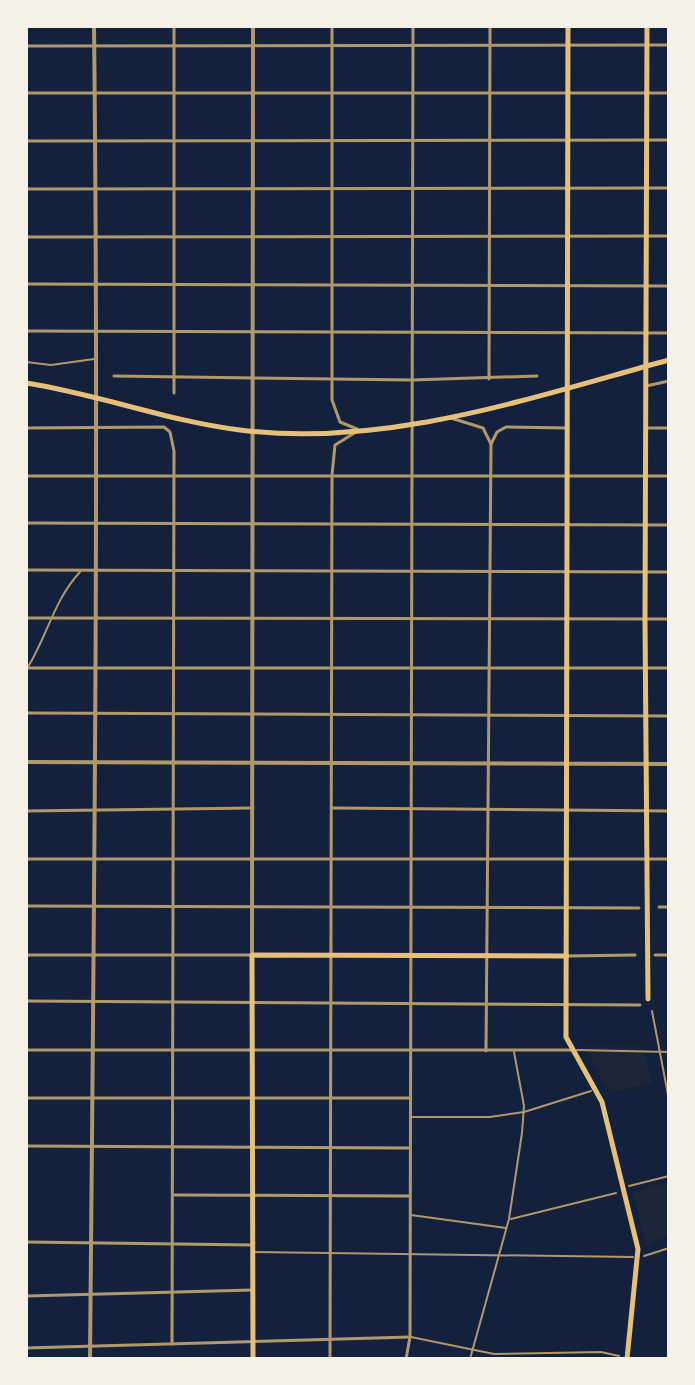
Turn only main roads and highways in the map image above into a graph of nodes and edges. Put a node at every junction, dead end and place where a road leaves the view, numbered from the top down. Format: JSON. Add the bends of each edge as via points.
{"nodes":[{"id":1,"x":568,"y":26,"type":"edge"},
{"id":2,"x":647,"y":26,"type":"edge"},
{"id":3,"x":669,"y":360,"type":"edge"},
{"id":4,"x":26,"y":383,"type":"edge"},
{"id":5,"x":567,"y":956,"type":"junction"},
{"id":6,"x":648,"y":999,"type":"dead end"},
{"id":7,"x":253,"y":1359,"type":"edge"},
{"id":8,"x":627,"y":1359,"type":"edge"}],
"edges":[{"from":1,"to":5,"type":"main road"},
{"from":2,"to":6,"type":"main road"},
{"from":3,"to":4,"type":"main road","via":[[451,418],[359,430],[242,430]]},
{"from":5,"to":7,"type":"main road","via":[[252,955]]},
{"from":5,"to":8,"type":"main road","via":[[566,1037],[602,1102],[638,1249]]}]}
